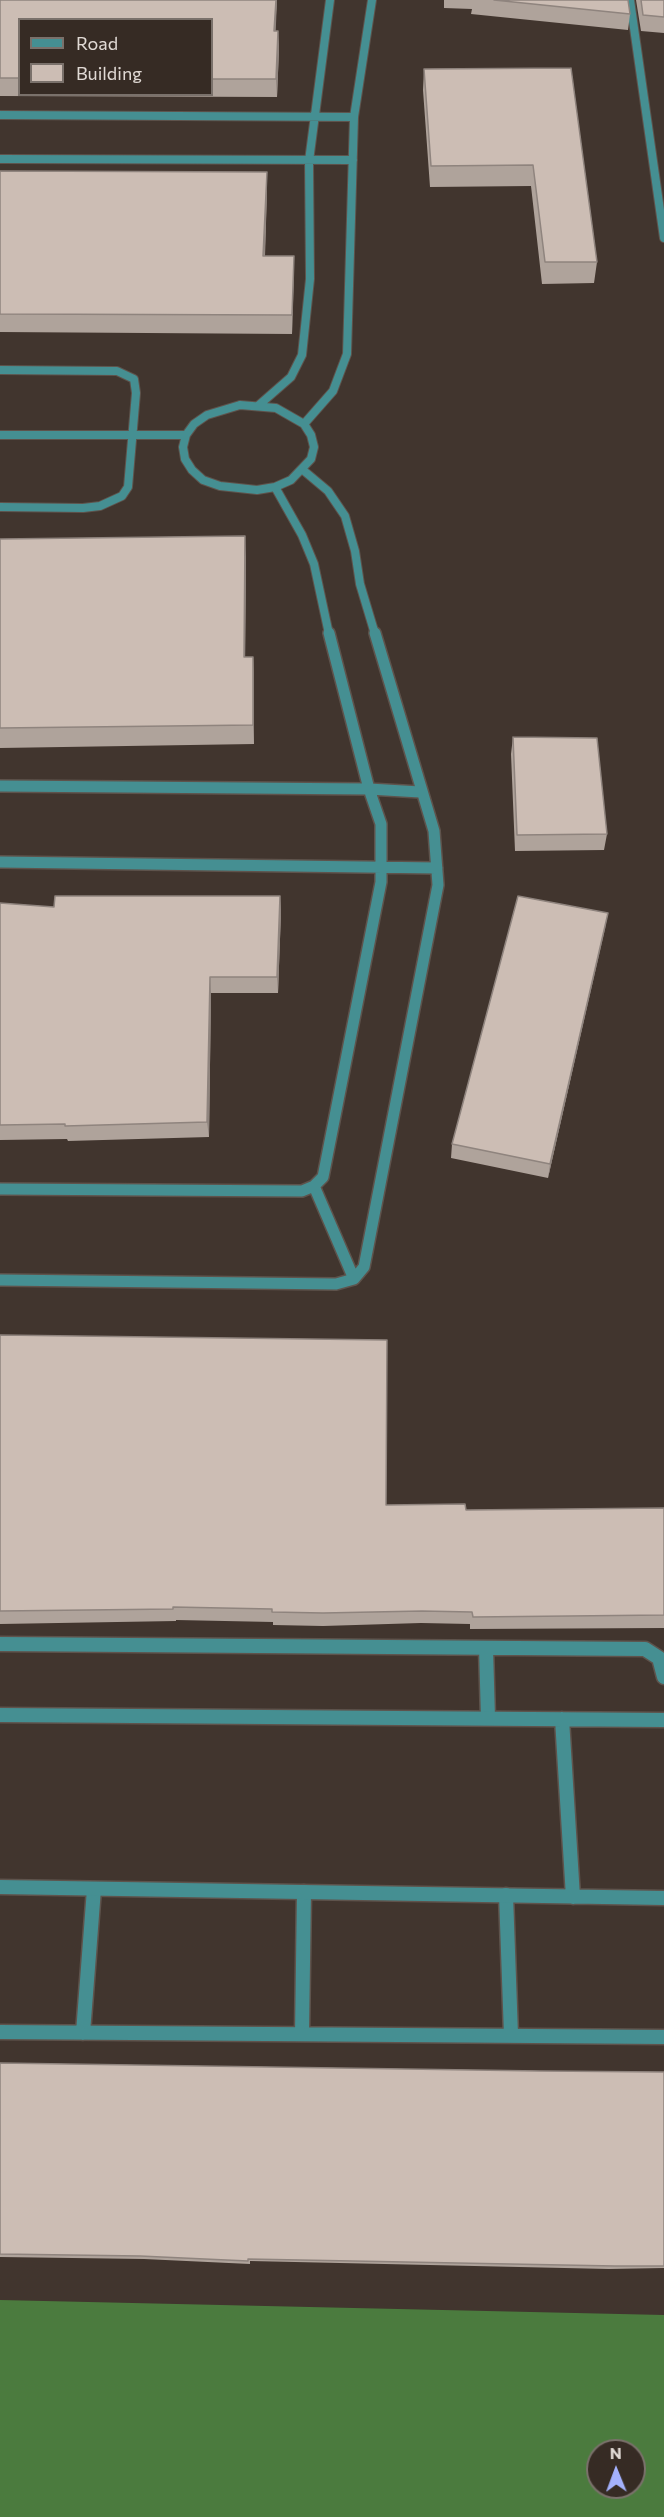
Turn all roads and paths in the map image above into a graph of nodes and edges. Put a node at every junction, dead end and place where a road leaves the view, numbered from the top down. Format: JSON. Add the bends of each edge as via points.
{"nodes":[{"id":1,"x":330,"y":0,"type":"edge"},
{"id":2,"x":372,"y":0,"type":"edge"},
{"id":3,"x":630,"y":0,"type":"edge"},
{"id":4,"x":0,"y":115,"type":"edge"},
{"id":5,"x":314,"y":116,"type":"junction"},
{"id":6,"x":354,"y":117,"type":"junction"},
{"id":7,"x":0,"y":159,"type":"edge"},
{"id":8,"x":353,"y":160,"type":"junction"},
{"id":9,"x":309,"y":161,"type":"junction"},
{"id":10,"x":664,"y":238,"type":"edge"},
{"id":11,"x":0,"y":370,"type":"edge"},
{"id":12,"x":259,"y":405,"type":"junction"},
{"id":13,"x":304,"y":424,"type":"junction"},
{"id":14,"x":134,"y":434,"type":"junction"},
{"id":15,"x":0,"y":435,"type":"edge"},
{"id":16,"x":186,"y":435,"type":"junction"},
{"id":17,"x":303,"y":470,"type":"junction"},
{"id":18,"x":275,"y":487,"type":"junction"},
{"id":19,"x":0,"y":507,"type":"edge"},
{"id":20,"x":0,"y":786,"type":"edge"},
{"id":21,"x":369,"y":789,"type":"junction"},
{"id":22,"x":420,"y":792,"type":"junction"},
{"id":23,"x":0,"y":862,"type":"edge"},
{"id":24,"x":381,"y":866,"type":"junction"},
{"id":25,"x":436,"y":867,"type":"junction"},
{"id":26,"x":314,"y":1186,"type":"junction"},
{"id":27,"x":0,"y":1189,"type":"edge"},
{"id":28,"x":354,"y":1279,"type":"junction"},
{"id":29,"x":0,"y":1280,"type":"edge"},
{"id":30,"x":0,"y":1644,"type":"edge"},
{"id":31,"x":486,"y":1648,"type":"junction"},
{"id":32,"x":664,"y":1677,"type":"edge"},
{"id":33,"x":0,"y":1715,"type":"edge"},
{"id":34,"x":488,"y":1718,"type":"junction"},
{"id":35,"x":562,"y":1719,"type":"junction"},
{"id":36,"x":664,"y":1720,"type":"edge"},
{"id":37,"x":0,"y":1887,"type":"edge"},
{"id":38,"x":94,"y":1889,"type":"junction"},
{"id":39,"x":304,"y":1892,"type":"junction"},
{"id":40,"x":506,"y":1895,"type":"junction"},
{"id":41,"x":573,"y":1897,"type":"junction"},
{"id":42,"x":664,"y":1898,"type":"edge"},
{"id":43,"x":0,"y":2032,"type":"edge"},
{"id":44,"x":83,"y":2033,"type":"junction"},
{"id":45,"x":302,"y":2034,"type":"junction"},
{"id":46,"x":511,"y":2035,"type":"junction"},
{"id":47,"x":664,"y":2037,"type":"edge"}],
"edges":[{"from":1,"to":5,"type":"street"},
{"from":2,"to":6,"type":"street"},
{"from":3,"to":10,"type":"street"},
{"from":4,"to":5,"type":"street"},
{"from":5,"to":6,"type":"street"},
{"from":5,"to":9,"type":"street"},
{"from":6,"to":8,"type":"street"},
{"from":7,"to":9,"type":"street"},
{"from":8,"to":9,"type":"street"},
{"from":8,"to":13,"type":"street","via":[[347,354],[333,391]]},
{"from":9,"to":12,"type":"street","via":[[310,279],[302,355],[291,377]]},
{"from":11,"to":14,"type":"street","via":[[109,370],[131,376],[136,383]]},
{"from":12,"to":13,"type":"street","via":[[276,408]]},
{"from":12,"to":16,"type":"street","via":[[215,412],[194,424]]},
{"from":13,"to":17,"type":"street","via":[[314,447]]},
{"from":14,"to":15,"type":"street"},
{"from":14,"to":16,"type":"street"},
{"from":14,"to":19,"type":"street","via":[[128,487],[123,496],[112,502],[83,508]]},
{"from":16,"to":18,"type":"street","via":[[185,459],[203,480],[238,490]]},
{"from":17,"to":18,"type":"street"},
{"from":17,"to":22,"type":"street","via":[[328,491],[345,516],[360,584]]},
{"from":18,"to":21,"type":"street","via":[[315,564],[321,604]]},
{"from":20,"to":21,"type":"street"},
{"from":21,"to":22,"type":"street"},
{"from":21,"to":24,"type":"street","via":[[381,824]]},
{"from":22,"to":25,"type":"street","via":[[434,831]]},
{"from":23,"to":24,"type":"street"},
{"from":24,"to":25,"type":"street"},
{"from":24,"to":26,"type":"street","via":[[323,1177]]},
{"from":25,"to":28,"type":"street","via":[[438,885],[364,1267]]},
{"from":26,"to":27,"type":"street","via":[[302,1191]]},
{"from":26,"to":28,"type":"street"},
{"from":28,"to":29,"type":"street","via":[[336,1284]]},
{"from":30,"to":31,"type":"street"},
{"from":31,"to":32,"type":"street","via":[[645,1649],[659,1658]]},
{"from":31,"to":34,"type":"street"},
{"from":33,"to":34,"type":"street"},
{"from":34,"to":35,"type":"street"},
{"from":35,"to":36,"type":"street"},
{"from":35,"to":41,"type":"street"},
{"from":37,"to":38,"type":"street"},
{"from":38,"to":39,"type":"street"},
{"from":38,"to":44,"type":"street"},
{"from":39,"to":40,"type":"street"},
{"from":39,"to":45,"type":"street"},
{"from":40,"to":41,"type":"street"},
{"from":40,"to":46,"type":"street"},
{"from":41,"to":42,"type":"street"},
{"from":43,"to":44,"type":"street"},
{"from":44,"to":45,"type":"street"},
{"from":45,"to":46,"type":"street"},
{"from":46,"to":47,"type":"street"}]}
